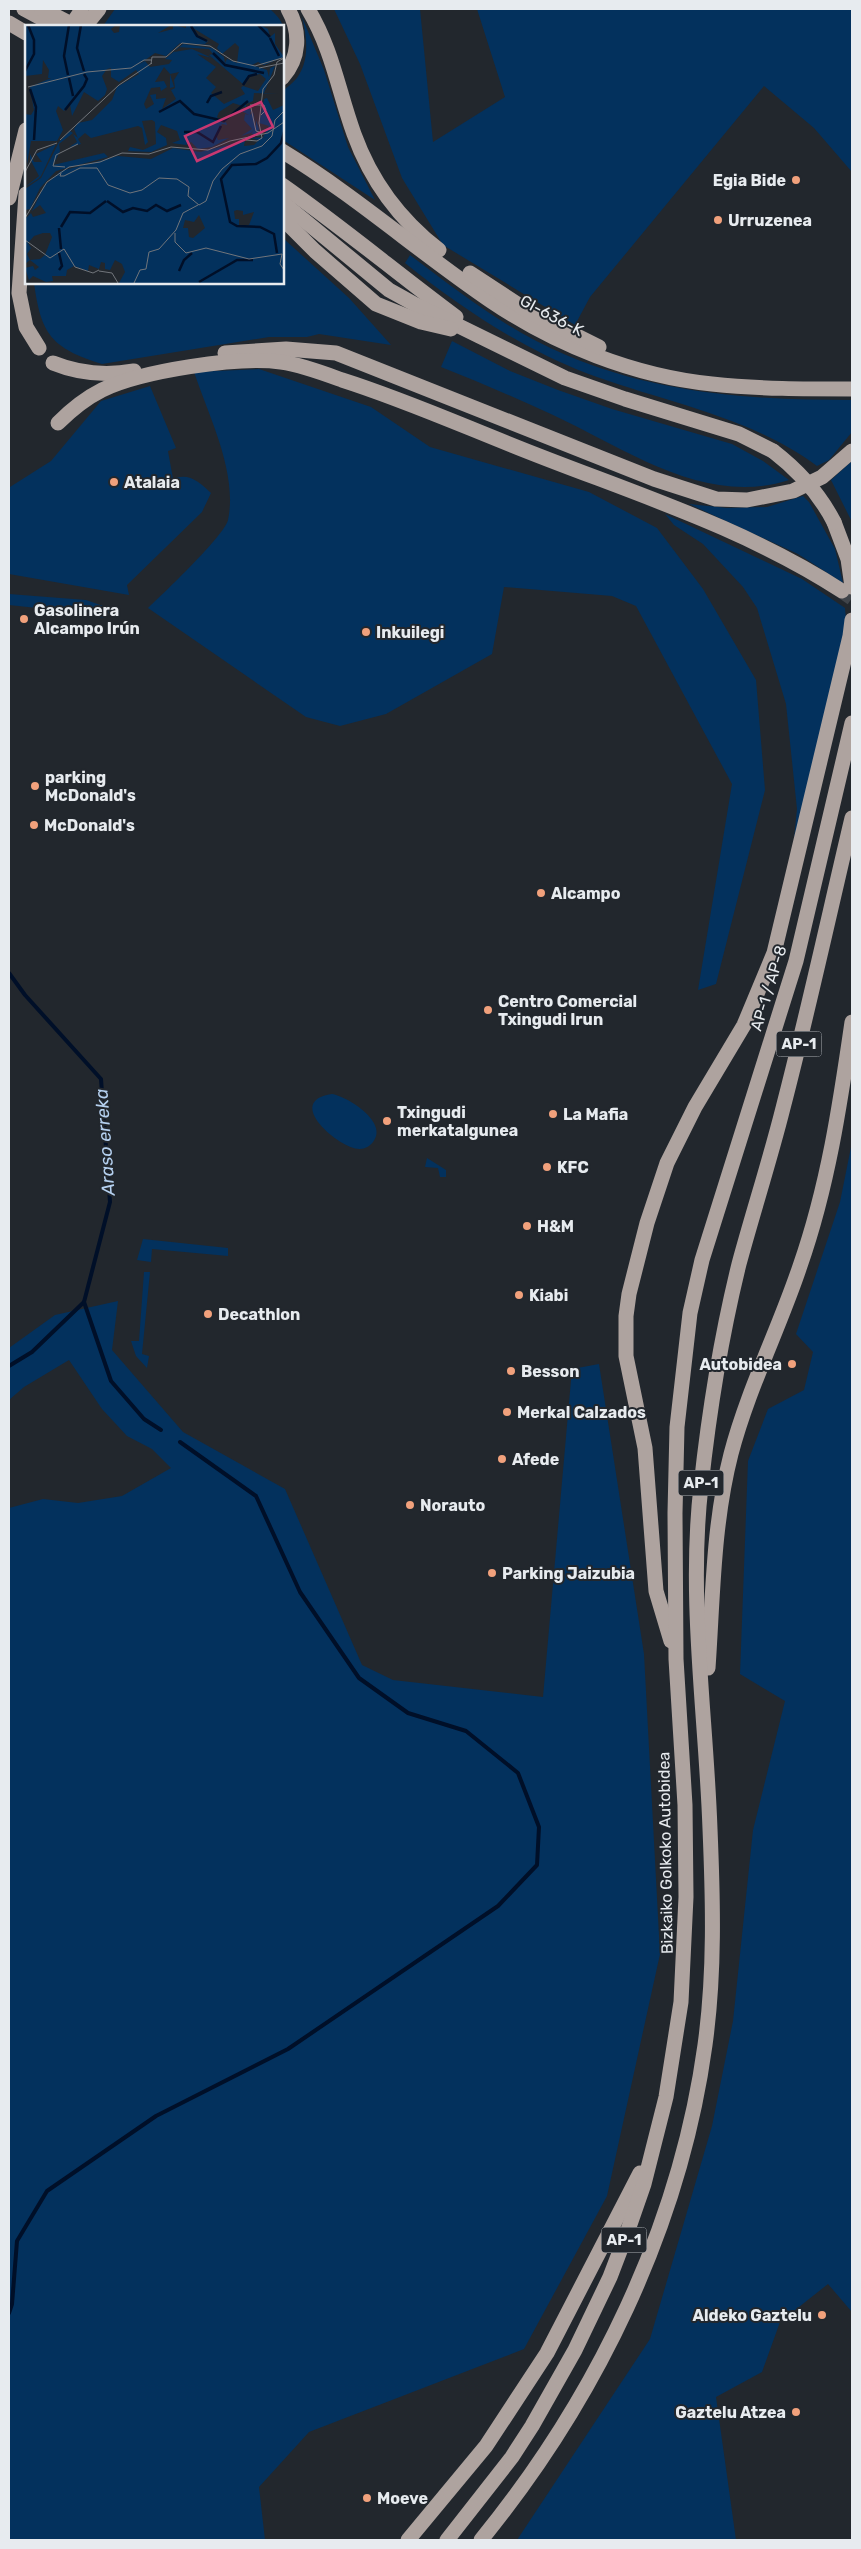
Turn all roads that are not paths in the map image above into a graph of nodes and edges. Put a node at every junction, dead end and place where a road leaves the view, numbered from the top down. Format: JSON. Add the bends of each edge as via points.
{"nodes":[{"id":1,"x":24,"y":9,"type":"edge"},
{"id":2,"x":42,"y":9,"type":"edge"},
{"id":3,"x":288,"y":9,"type":"edge"},
{"id":4,"x":308,"y":9,"type":"edge"},
{"id":5,"x":88,"y":14,"type":"edge"},
{"id":6,"x":9,"y":23,"type":"edge"},
{"id":7,"x":54,"y":25,"type":"edge"},
{"id":8,"x":71,"y":25,"type":"edge"},
{"id":9,"x":74,"y":25,"type":"edge"},
{"id":10,"x":25,"y":32,"type":"edge"},
{"id":11,"x":284,"y":76,"type":"edge"},
{"id":12,"x":25,"y":134,"type":"edge"},
{"id":13,"x":284,"y":152,"type":"edge"},
{"id":14,"x":284,"y":186,"type":"edge"},
{"id":15,"x":284,"y":197,"type":"edge"},
{"id":16,"x":9,"y":198,"type":"edge"},
{"id":17,"x":284,"y":204,"type":"edge"},
{"id":18,"x":25,"y":205,"type":"edge"},
{"id":19,"x":284,"y":211,"type":"edge"},
{"id":20,"x":284,"y":220,"type":"edge"},
{"id":21,"x":25,"y":244,"type":"edge"},
{"id":22,"x":20,"y":262,"type":"junction"},
{"id":23,"x":470,"y":331,"type":"junction"},
{"id":24,"x":39,"y":348,"type":"dead end"},
{"id":25,"x":53,"y":362,"type":"dead end"},
{"id":26,"x":662,"y":375,"type":"junction"},
{"id":27,"x":852,"y":389,"type":"edge"},
{"id":28,"x":58,"y":423,"type":"dead end"},
{"id":29,"x":852,"y":451,"type":"edge"},
{"id":30,"x":847,"y":589,"type":"edge"},
{"id":31,"x":852,"y":620,"type":"edge"},
{"id":32,"x":852,"y":722,"type":"edge"},
{"id":33,"x":852,"y":818,"type":"edge"},
{"id":34,"x":852,"y":1022,"type":"edge"},
{"id":35,"x":702,"y":1260,"type":"joint"},
{"id":36,"x":676,"y":1659,"type":"junction"},
{"id":37,"x":703,"y":1727,"type":"junction"},
{"id":38,"x":656,"y":2141,"type":"junction"},
{"id":39,"x":408,"y":2540,"type":"edge"},
{"id":40,"x":448,"y":2540,"type":"edge"},
{"id":41,"x":481,"y":2540,"type":"edge"}],
"edges":[{"from":1,"to":7,"type":"highway"},
{"from":2,"to":8,"type":"highway"},
{"from":3,"to":11,"type":"highway","via":[[296,25],[297,50],[292,66]]},
{"from":4,"to":26,"type":"highway","via":[[330,51],[361,154],[402,218],[424,239],[502,295],[570,334]]},
{"from":5,"to":9,"type":"highway","bridge":true},
{"from":6,"to":10,"type":"highway"},
{"from":12,"to":16,"type":"highway"},
{"from":13,"to":26,"type":"highway","name":"GI-636-K","via":[[492,302],[537,329],[614,362]]},
{"from":14,"to":23,"type":"highway","via":[[335,222],[400,276],[458,318]]},
{"from":15,"to":23,"type":"highway","via":[[310,214],[406,291]]},
{"from":17,"to":23,"type":"highway","via":[[388,290]]},
{"from":18,"to":22,"type":"highway"},
{"from":19,"to":23,"type":"highway","via":[[382,297]]},
{"from":20,"to":23,"type":"highway","via":[[376,304],[421,322]]},
{"from":21,"to":22,"type":"highway"},
{"from":22,"to":24,"type":"highway","via":[[21,310],[26,327]]},
{"from":23,"to":30,"type":"highway","bridge":true,"via":[[565,378],[739,434],[773,451],[802,476],[825,505],[848,559]]},
{"from":25,"to":29,"type":"highway","via":[[87,373],[112,374],[254,350],[316,350],[336,354],[654,479],[716,499],[748,500],[793,491],[822,477]]},
{"from":26,"to":27,"type":"highway","name":"GI-636-K","via":[[710,384],[762,388]]},
{"from":28,"to":30,"type":"highway","via":[[91,396],[128,380],[205,364],[281,362],[394,398],[717,525]]},
{"from":31,"to":36,"type":"highway","via":[[771,962],[744,1025],[695,1107],[667,1163],[646,1223],[629,1294],[626,1356],[645,1448],[656,1591]]},
{"from":32,"to":35,"type":"highway","name":"AP-1 / AP-8","number":"AP-1","via":[[796,961]]},
{"from":33,"to":37,"type":"highway","number":"AP-1","via":[[783,1108],[738,1268],[716,1376],[700,1500],[696,1604]]},
{"from":34,"to":37,"type":"highway","via":[[839,1118],[818,1206],[800,1266],[731,1454],[716,1543]]},
{"from":35,"to":36,"type":"highway","name":"Bizkaiko Golkoko Autobidea","number":"AP-1","via":[[690,1313],[677,1427]]},
{"from":36,"to":38,"type":"highway","name":"Bizkaiko Golkoko Autobidea","number":"AP-1","via":[[685,1805],[684,1964],[673,2059]]},
{"from":37,"to":41,"type":"highway","number":"AP-1","via":[[710,1824],[712,1961],[705,2042],[682,2154],[660,2230],[601,2361],[560,2431]]},
{"from":38,"to":39,"type":"highway","via":[[547,2353],[486,2446]]},
{"from":38,"to":40,"type":"highway","name":"Bizkaiko Golkoko Autobidea","number":"AP-1","via":[[610,2277],[575,2350],[512,2457]]}]}
